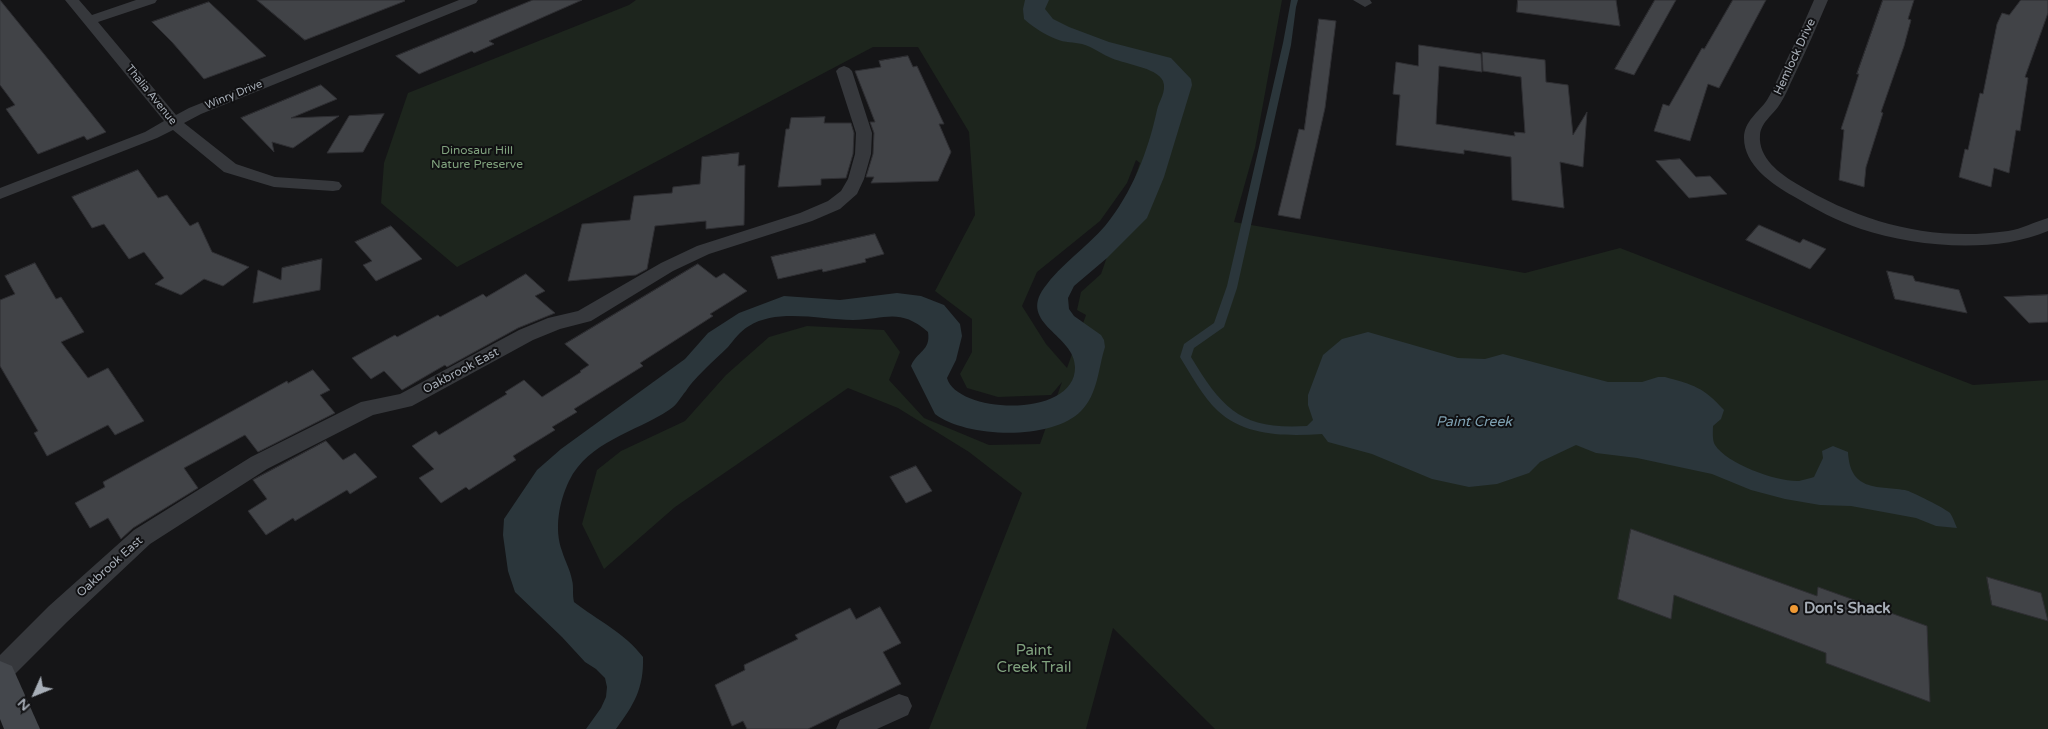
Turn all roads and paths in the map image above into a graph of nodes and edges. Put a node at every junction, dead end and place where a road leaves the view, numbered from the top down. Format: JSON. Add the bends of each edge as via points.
{"nodes":[{"id":1,"x":72,"y":0,"type":"edge"},
{"id":2,"x":150,"y":0,"type":"edge"},
{"id":3,"x":471,"y":0,"type":"edge"},
{"id":4,"x":1821,"y":0,"type":"edge"},
{"id":5,"x":90,"y":20,"type":"junction"},
{"id":6,"x":844,"y":71,"type":"dead end"},
{"id":7,"x":174,"y":123,"type":"junction"},
{"id":8,"x":333,"y":186,"type":"dead end"},
{"id":9,"x":0,"y":194,"type":"edge"},
{"id":10,"x":2048,"y":224,"type":"edge"},
{"id":11,"x":0,"y":672,"type":"edge"},
{"id":12,"x":0,"y":677,"type":"edge"},
{"id":13,"x":900,"y":706,"type":"dead end"},
{"id":14,"x":22,"y":729,"type":"edge"},
{"id":15,"x":849,"y":729,"type":"edge"}],
"edges":[{"from":1,"to":5,"type":"street","name":"Thalia Avenue"},
{"from":2,"to":5,"type":"street"},
{"from":3,"to":7,"type":"street","name":"Winry Drive","via":[[195,111]]},
{"from":4,"to":10,"type":"street","name":"Hemlock Drive","via":[[1773,103],[1757,120],[1751,140],[1760,162],[1777,180],[1824,207],[1870,226],[1925,237],[1970,240],[2012,237]]},
{"from":5,"to":7,"type":"street","name":"Thalia Avenue"},
{"from":6,"to":11,"type":"street","name":"Oakbrook East","via":[[864,133],[863,154],[848,194],[834,206],[685,258],[584,316],[555,323],[526,336],[405,401],[368,408],[259,463],[142,537]]},
{"from":7,"to":8,"type":"street","name":"Thalia Avenue","via":[[230,168],[274,182]]},
{"from":7,"to":9,"type":"street","name":"Winry Drive"},
{"from":12,"to":14,"type":"main road"},
{"from":13,"to":15,"type":"street"}]}
